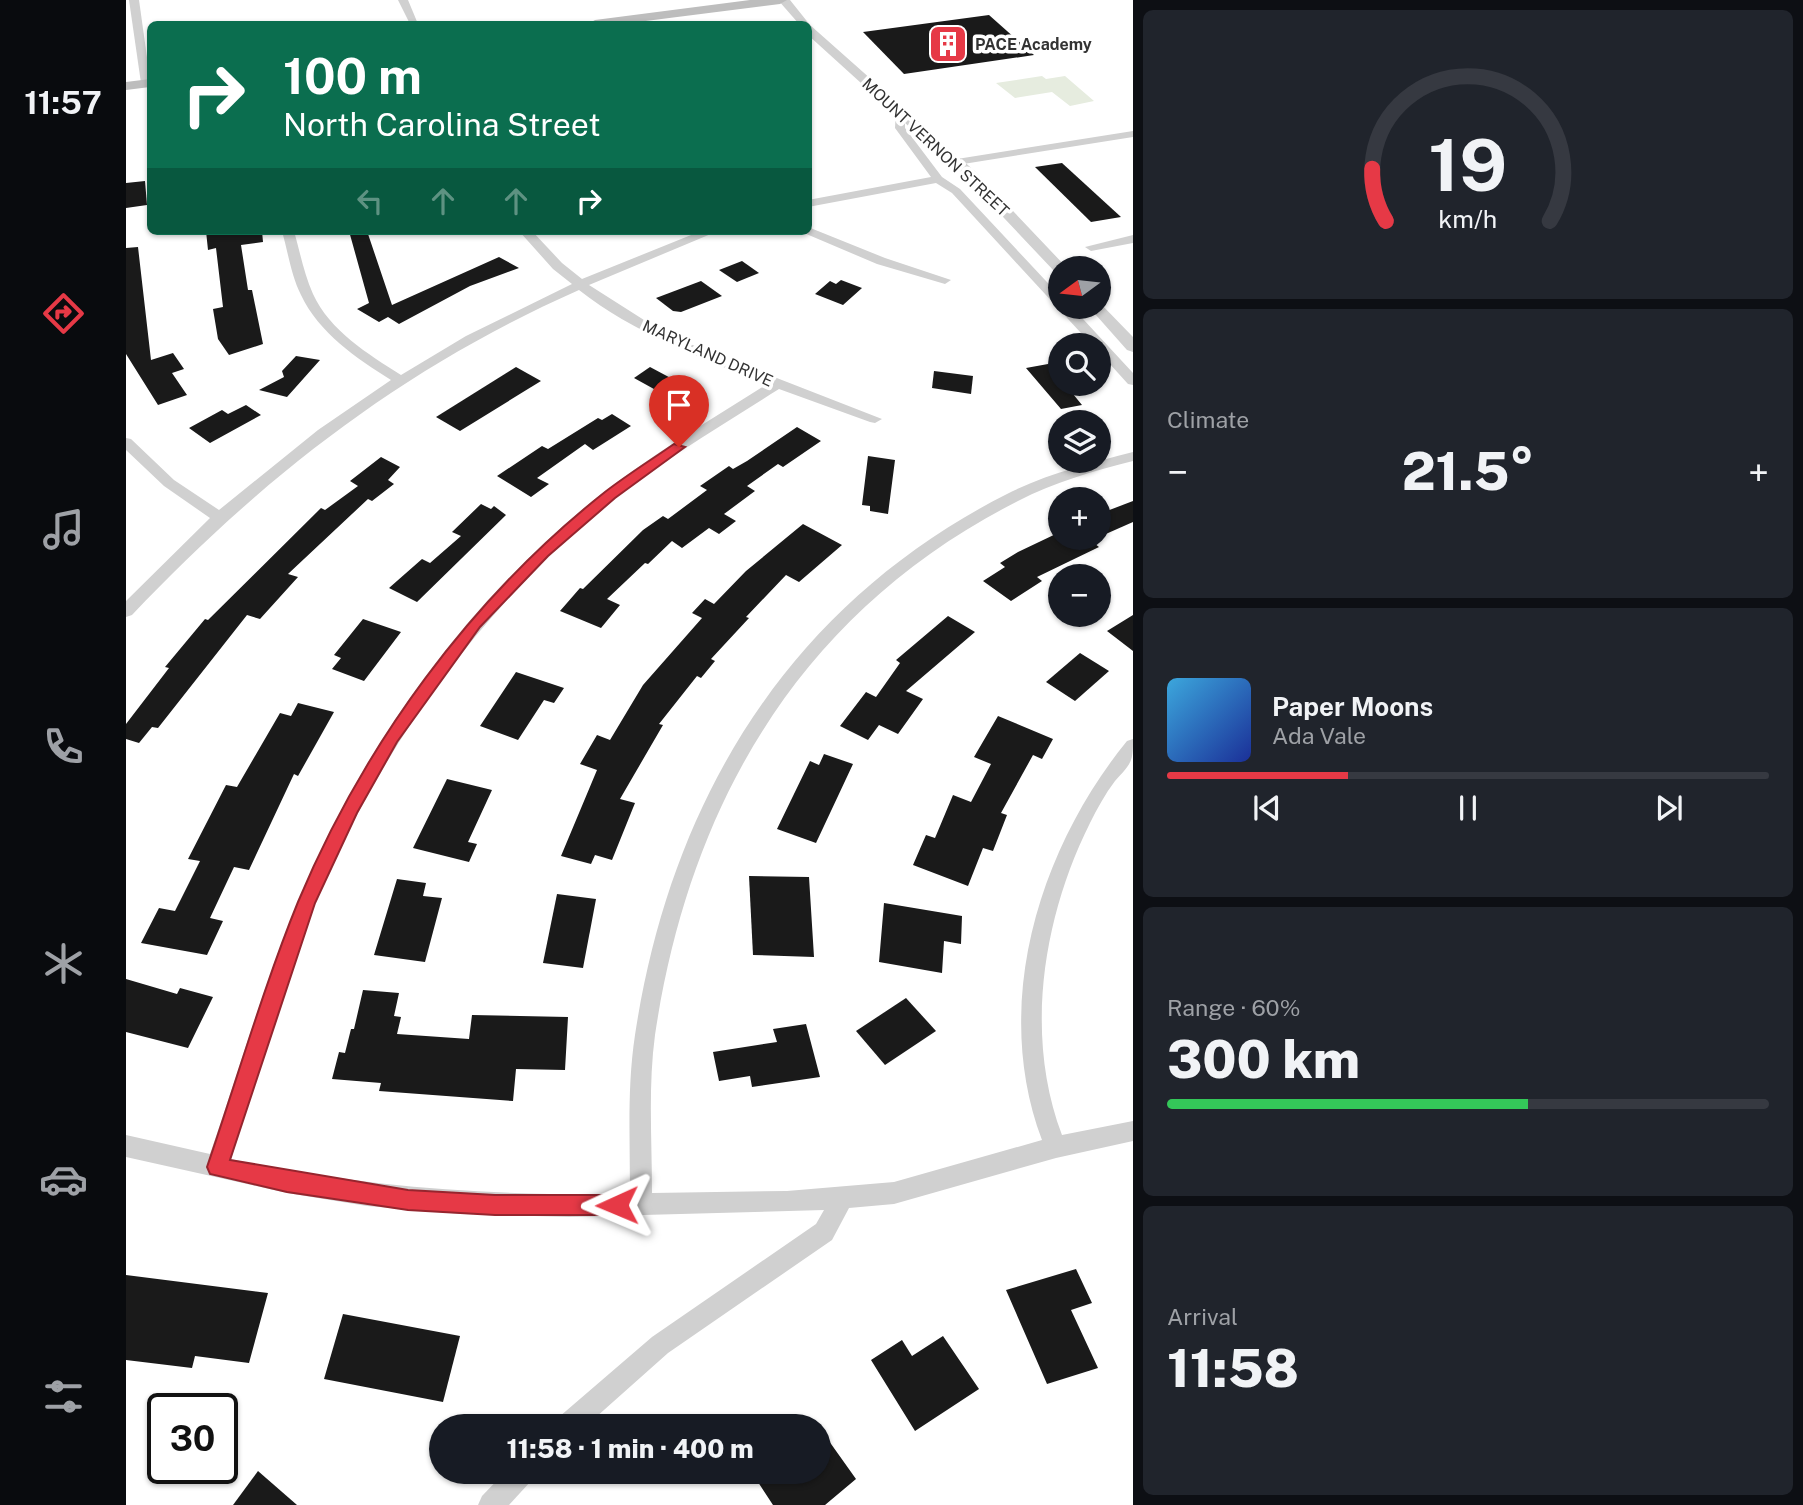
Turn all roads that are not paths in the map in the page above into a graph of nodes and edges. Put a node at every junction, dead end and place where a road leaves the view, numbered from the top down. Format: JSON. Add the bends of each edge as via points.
{"nodes":[{"id":1,"x":134,"y":0,"type":"edge"},
{"id":2,"x":402,"y":0,"type":"edge"},
{"id":3,"x":782,"y":0,"type":"edge"},
{"id":4,"x":412,"y":21,"type":"edge"},
{"id":5,"x":618,"y":21,"type":"edge"},
{"id":6,"x":802,"y":21,"type":"edge"},
{"id":7,"x":812,"y":31,"type":"edge"},
{"id":8,"x":147,"y":77,"type":"edge"},
{"id":9,"x":147,"y":83,"type":"edge"},
{"id":10,"x":126,"y":86,"type":"edge"},
{"id":11,"x":900,"y":110,"type":"junction"},
{"id":12,"x":1133,"y":134,"type":"edge"},
{"id":13,"x":957,"y":162,"type":"junction"},
{"id":14,"x":938,"y":179,"type":"junction"},
{"id":15,"x":812,"y":203,"type":"edge"},
{"id":16,"x":812,"y":231,"type":"edge"},
{"id":17,"x":289,"y":235,"type":"edge"},
{"id":18,"x":529,"y":235,"type":"edge"},
{"id":19,"x":702,"y":235,"type":"edge"},
{"id":20,"x":1133,"y":239,"type":"edge"},
{"id":21,"x":1091,"y":247,"type":"dead end"},
{"id":22,"x":1048,"y":257,"type":"edge"},
{"id":23,"x":945,"y":280,"type":"dead end"},
{"id":24,"x":580,"y":283,"type":"junction"},
{"id":25,"x":1048,"y":289,"type":"edge"},
{"id":26,"x":1076,"y":319,"type":"edge"},
{"id":27,"x":1107,"y":319,"type":"edge"},
{"id":28,"x":1132,"y":346,"type":"edge"},
{"id":29,"x":400,"y":380,"type":"junction"},
{"id":30,"x":1133,"y":380,"type":"edge"},
{"id":31,"x":778,"y":383,"type":"junction"},
{"id":32,"x":875,"y":419,"type":"dead end"},
{"id":33,"x":126,"y":442,"type":"edge"},
{"id":34,"x":1133,"y":456,"type":"edge"},
{"id":35,"x":219,"y":517,"type":"junction"},
{"id":36,"x":126,"y":611,"type":"edge"},
{"id":37,"x":1133,"y":746,"type":"edge"},
{"id":38,"x":1133,"y":1130,"type":"edge"},
{"id":39,"x":126,"y":1146,"type":"edge"},
{"id":40,"x":1056,"y":1147,"type":"junction"},
{"id":41,"x":217,"y":1167,"type":"junction"},
{"id":42,"x":842,"y":1199,"type":"junction"},
{"id":43,"x":641,"y":1204,"type":"junction"},
{"id":44,"x":582,"y":1414,"type":"edge"},
{"id":45,"x":511,"y":1484,"type":"edge"},
{"id":46,"x":491,"y":1505,"type":"edge"}],
"edges":[{"from":1,"to":8,"type":"street"},
{"from":2,"to":4,"type":"street"},
{"from":3,"to":5,"type":"main road"},
{"from":3,"to":6,"type":"street","name":"MOUNT VERNON STREET"},
{"from":7,"to":11,"type":"street","name":"MOUNT VERNON STREET"},
{"from":9,"to":10,"type":"main road"},
{"from":11,"to":13,"type":"street","name":"MOUNT VERNON STREET"},
{"from":11,"to":14,"type":"street","via":[[900,128]]},
{"from":12,"to":13,"type":"street"},
{"from":13,"to":22,"type":"street","name":"MOUNT VERNON STREET"},
{"from":14,"to":15,"type":"street"},
{"from":14,"to":25,"type":"street","via":[[956,191]]},
{"from":16,"to":23,"type":"street","via":[[881,261]]},
{"from":17,"to":29,"type":"street","via":[[307,296],[323,319],[361,354]]},
{"from":18,"to":24,"type":"street","name":"MARYLAND DRIVE"},
{"from":19,"to":24,"type":"street"},
{"from":20,"to":21,"type":"street"},
{"from":24,"to":29,"type":"street"},
{"from":24,"to":31,"type":"street","name":"MARYLAND DRIVE","via":[[656,332]]},
{"from":26,"to":30,"type":"street"},
{"from":27,"to":28,"type":"street"},
{"from":29,"to":35,"type":"street","via":[[299,451]]},
{"from":31,"to":32,"type":"street","name":"MARYLAND DRIVE"},
{"from":31,"to":41,"type":"street","via":[[634,477],[579,521],[475,624],[427,687],[358,794],[307,903]]},
{"from":33,"to":35,"type":"street","via":[[169,483]]},
{"from":34,"to":43,"type":"street","via":[[1013,497],[917,555],[858,602],[808,652],[750,729],[702,822],[677,889],[661,951],[645,1037]]},
{"from":35,"to":36,"type":"street"},
{"from":37,"to":40,"type":"street","via":[[1099,791],[1075,837],[1051,892],[1038,953],[1034,1066],[1043,1114]]},
{"from":38,"to":40,"type":"street"},
{"from":39,"to":41,"type":"street"},
{"from":40,"to":42,"type":"street","via":[[923,1187]]},
{"from":41,"to":43,"type":"street","via":[[408,1200],[495,1205]]},
{"from":42,"to":43,"type":"street"},
{"from":42,"to":44,"type":"street","via":[[824,1231],[660,1345]]},
{"from":45,"to":46,"type":"street"}]}
